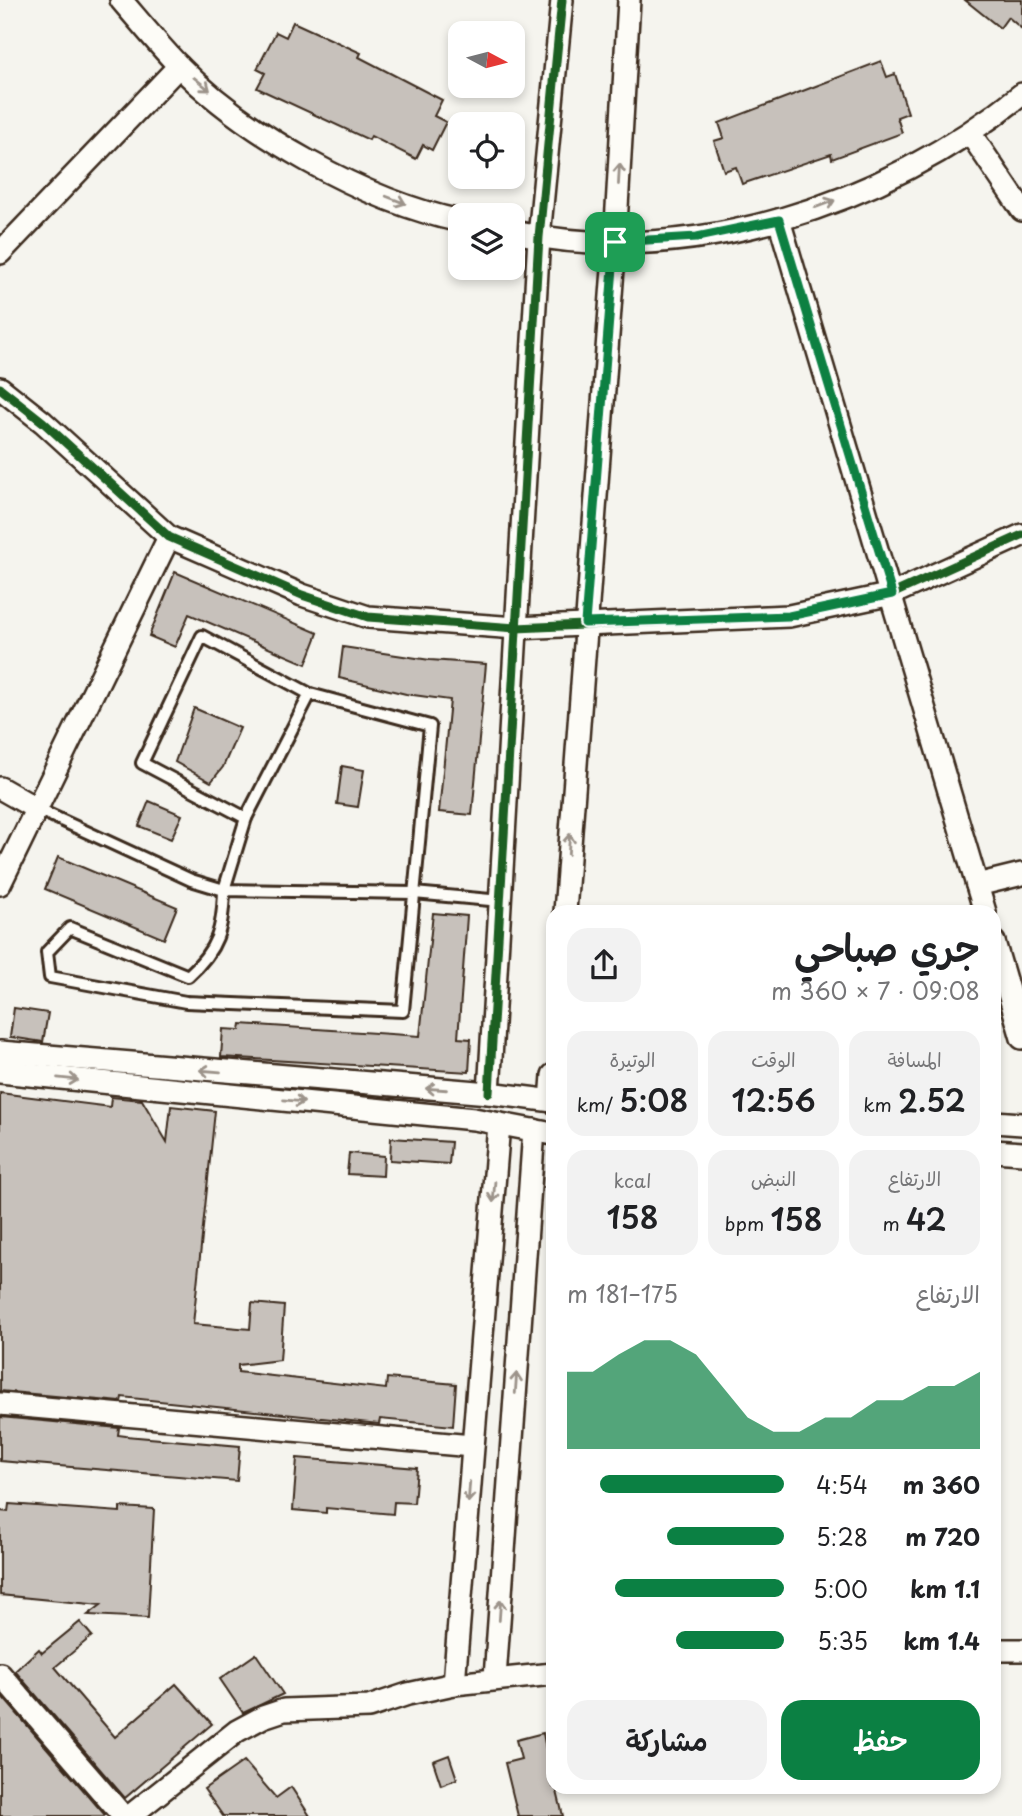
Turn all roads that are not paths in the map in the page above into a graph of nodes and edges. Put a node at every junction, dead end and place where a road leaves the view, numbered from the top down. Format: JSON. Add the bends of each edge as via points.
{"nodes":[{"id":1,"x":121,"y":0,"type":"edge"},
{"id":2,"x":562,"y":0,"type":"edge"},
{"id":3,"x":629,"y":0,"type":"edge"},
{"id":4,"x":179,"y":66,"type":"junction"},
{"id":5,"x":1022,"y":94,"type":"edge"},
{"id":6,"x":970,"y":133,"type":"junction"},
{"id":7,"x":1022,"y":210,"type":"edge"},
{"id":8,"x":448,"y":218,"type":"edge"},
{"id":9,"x":779,"y":220,"type":"junction"},
{"id":10,"x":525,"y":234,"type":"edge"},
{"id":11,"x":539,"y":237,"type":"junction"},
{"id":12,"x":615,"y":242,"type":"junction"},
{"id":13,"x":0,"y":253,"type":"edge"},
{"id":14,"x":0,"y":388,"type":"edge"},
{"id":15,"x":1022,"y":535,"type":"edge"},
{"id":16,"x":169,"y":537,"type":"junction"},
{"id":17,"x":892,"y":594,"type":"junction"},
{"id":18,"x":585,"y":623,"type":"junction"},
{"id":19,"x":516,"y":628,"type":"junction"},
{"id":20,"x":310,"y":694,"type":"junction"},
{"id":21,"x":0,"y":788,"type":"edge"},
{"id":22,"x":37,"y":809,"type":"junction"},
{"id":23,"x":246,"y":818,"type":"junction"},
{"id":24,"x":1022,"y":874,"type":"edge"},
{"id":25,"x":0,"y":884,"type":"edge"},
{"id":26,"x":977,"y":885,"type":"junction"},
{"id":27,"x":224,"y":890,"type":"junction"},
{"id":28,"x":414,"y":893,"type":"junction"},
{"id":29,"x":501,"y":901,"type":"junction"},
{"id":30,"x":565,"y":905,"type":"edge"},
{"id":31,"x":983,"y":905,"type":"edge"},
{"id":32,"x":1001,"y":966,"type":"edge"},
{"id":33,"x":1022,"y":1038,"type":"edge"},
{"id":34,"x":0,"y":1052,"type":"edge"},
{"id":35,"x":0,"y":1072,"type":"edge"},
{"id":36,"x":489,"y":1093,"type":"junction"},
{"id":37,"x":546,"y":1100,"type":"edge"},
{"id":38,"x":1001,"y":1122,"type":"edge"},
{"id":39,"x":499,"y":1124,"type":"junction"},
{"id":40,"x":1022,"y":1124,"type":"edge"},
{"id":41,"x":544,"y":1132,"type":"edge"},
{"id":42,"x":1001,"y":1152,"type":"edge"},
{"id":43,"x":1022,"y":1153,"type":"edge"},
{"id":44,"x":0,"y":1404,"type":"edge"},
{"id":45,"x":472,"y":1446,"type":"junction"},
{"id":46,"x":1001,"y":1650,"type":"edge"},
{"id":47,"x":1022,"y":1650,"type":"edge"},
{"id":48,"x":0,"y":1674,"type":"edge"},
{"id":49,"x":546,"y":1674,"type":"edge"},
{"id":50,"x":495,"y":1678,"type":"junction"},
{"id":51,"x":454,"y":1684,"type":"junction"},
{"id":52,"x":123,"y":1816,"type":"edge"},
{"id":53,"x":130,"y":1816,"type":"edge"}],
"edges":[{"from":1,"to":4,"type":"street"},
{"from":2,"to":11,"type":"street"},
{"from":12,"to":3,"type":"street","one_way":true},
{"from":4,"to":8,"type":"street","one_way":true,"via":[[256,129],[341,178]]},
{"from":4,"to":13,"type":"street"},
{"from":5,"to":6,"type":"street"},
{"from":6,"to":7,"type":"street"},
{"from":9,"to":6,"type":"street","one_way":true,"via":[[877,185]]},
{"from":9,"to":12,"type":"street","via":[[697,237]]},
{"from":9,"to":17,"type":"street"},
{"from":10,"to":11,"type":"street"},
{"from":11,"to":12,"type":"street"},
{"from":11,"to":19,"type":"street"},
{"from":12,"to":18,"type":"street"},
{"from":14,"to":16,"type":"street"},
{"from":15,"to":17,"type":"street"},
{"from":16,"to":19,"type":"street","via":[[368,617]]},
{"from":16,"to":22,"type":"street"},
{"from":17,"to":18,"type":"street","via":[[789,616]]},
{"from":17,"to":26,"type":"street"},
{"from":18,"to":19,"type":"street"},
{"from":30,"to":18,"type":"street","one_way":true},
{"from":19,"to":29,"type":"street"},
{"from":20,"to":23,"type":"lane"},
{"from":20,"to":23,"type":"lane","via":[[202,636],[142,762]]},
{"from":20,"to":28,"type":"lane","via":[[430,726]]},
{"from":21,"to":22,"type":"street"},
{"from":22,"to":25,"type":"street"},
{"from":22,"to":27,"type":"lane","via":[[191,880]]},
{"from":23,"to":27,"type":"lane"},
{"from":24,"to":26,"type":"street"},
{"from":26,"to":31,"type":"street"},
{"from":27,"to":28,"type":"lane"},
{"from":27,"to":28,"type":"lane","via":[[223,923],[208,957],[188,976],[70,928],[47,952],[50,977],[186,1002],[403,1011]]},
{"from":28,"to":29,"type":"lane"},
{"from":29,"to":36,"type":"street"},
{"from":32,"to":33,"type":"street"},
{"from":36,"to":34,"type":"street","one_way":true},
{"from":35,"to":39,"type":"street","one_way":true},
{"from":36,"to":37,"type":"street"},
{"from":38,"to":40,"type":"street"},
{"from":39,"to":41,"type":"street"},
{"from":39,"to":45,"type":"street","one_way":true},
{"from":50,"to":41,"type":"street","one_way":true},
{"from":42,"to":43,"type":"street"},
{"from":44,"to":45,"type":"street"},
{"from":45,"to":51,"type":"street","one_way":true},
{"from":46,"to":47,"type":"street"},
{"from":48,"to":52,"type":"street"},
{"from":49,"to":50,"type":"street"},
{"from":50,"to":51,"type":"street"},
{"from":51,"to":53,"type":"street","via":[[369,1707],[284,1710],[263,1717],[237,1731]]}]}
